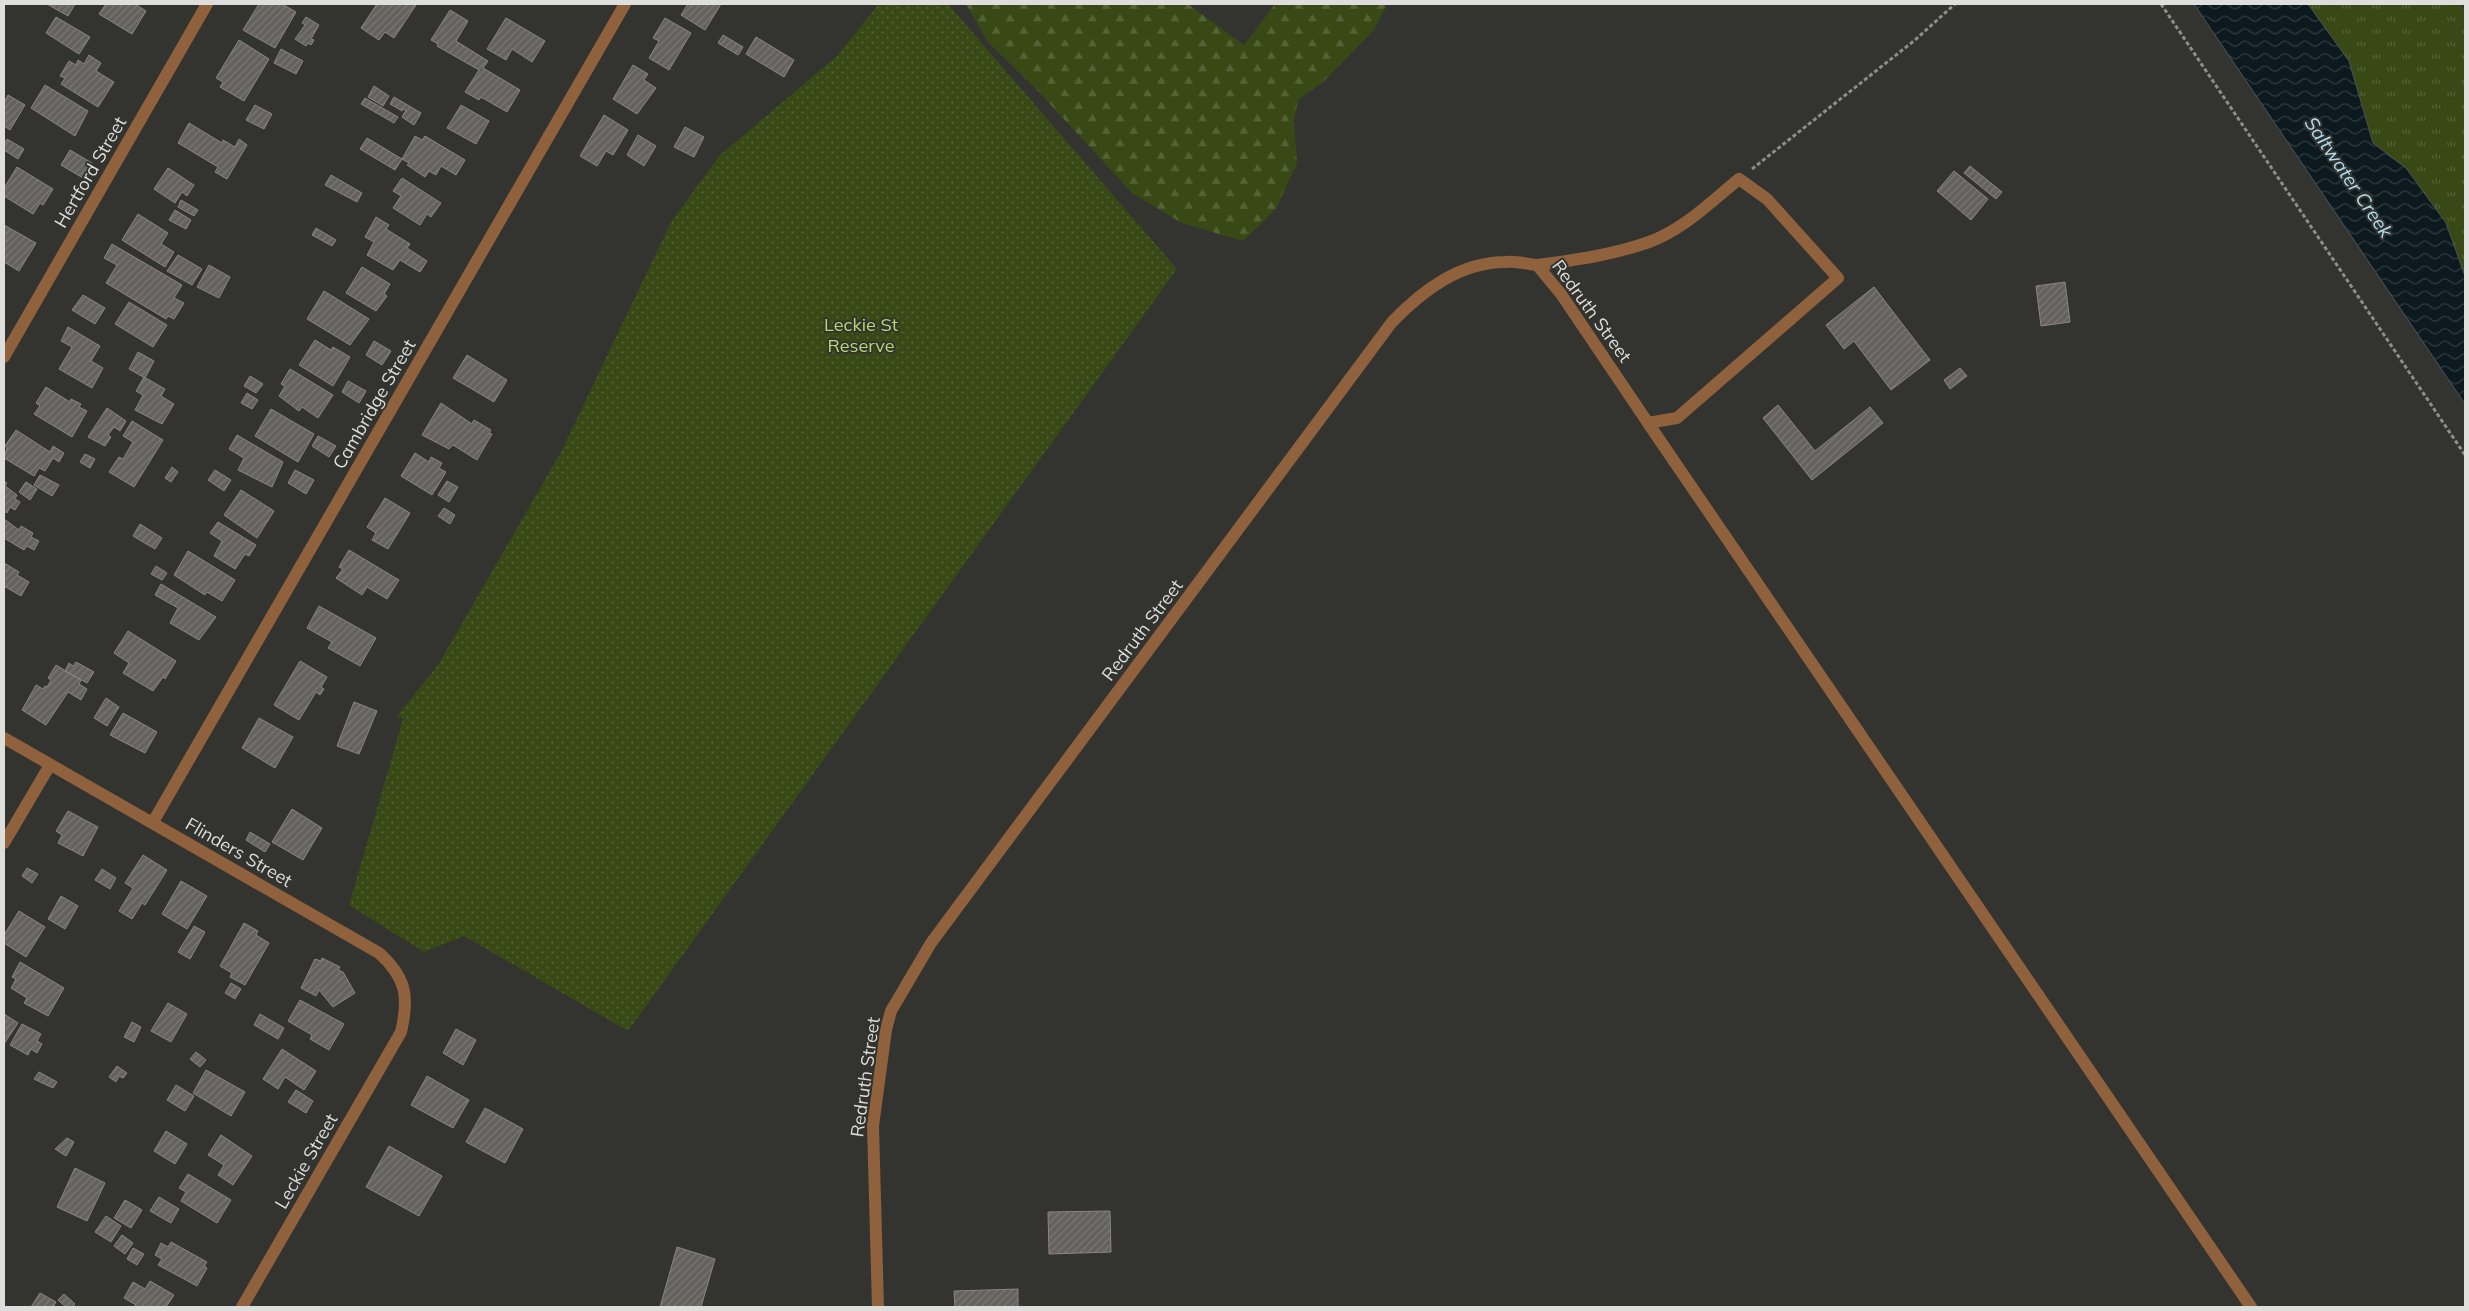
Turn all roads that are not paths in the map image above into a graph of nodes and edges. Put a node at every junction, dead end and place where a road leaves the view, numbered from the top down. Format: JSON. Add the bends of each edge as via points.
{"nodes":[{"id":1,"x":207,"y":4,"type":"edge"},
{"id":2,"x":625,"y":4,"type":"edge"},
{"id":3,"x":1537,"y":265,"type":"junction"},
{"id":4,"x":4,"y":357,"type":"edge"},
{"id":5,"x":1648,"y":423,"type":"junction"},
{"id":6,"x":4,"y":738,"type":"edge"},
{"id":7,"x":50,"y":765,"type":"junction"},
{"id":8,"x":153,"y":822,"type":"junction"},
{"id":9,"x":4,"y":844,"type":"edge"},
{"id":10,"x":401,"y":1032,"type":"joint"},
{"id":11,"x":242,"y":1307,"type":"edge"},
{"id":12,"x":878,"y":1307,"type":"edge"},
{"id":13,"x":2251,"y":1307,"type":"edge"}],
"edges":[{"from":1,"to":4,"type":"street","name":"Hertford Street"},
{"from":2,"to":8,"type":"street","name":"Cambridge Street"},
{"from":3,"to":5,"type":"street","name":"Redruth Street","via":[[1561,294]]},
{"from":3,"to":5,"type":"street","via":[[1651,242],[1689,220],[1740,179],[1767,199],[1838,278],[1677,418]]},
{"from":3,"to":12,"type":"street","name":"Redruth Street","via":[[1481,264],[1456,273],[1419,296],[1392,322],[931,943],[891,1011],[886,1030],[873,1126]]},
{"from":5,"to":13,"type":"street","name":"Redruth Street"},
{"from":6,"to":7,"type":"street","name":"Flinders Street"},
{"from":7,"to":8,"type":"street","name":"Flinders Street"},
{"from":7,"to":9,"type":"street"},
{"from":8,"to":10,"type":"street","name":"Flinders Street","via":[[379,953],[397,971],[404,989],[406,1007]]},
{"from":10,"to":11,"type":"street","name":"Leckie Street"}]}
